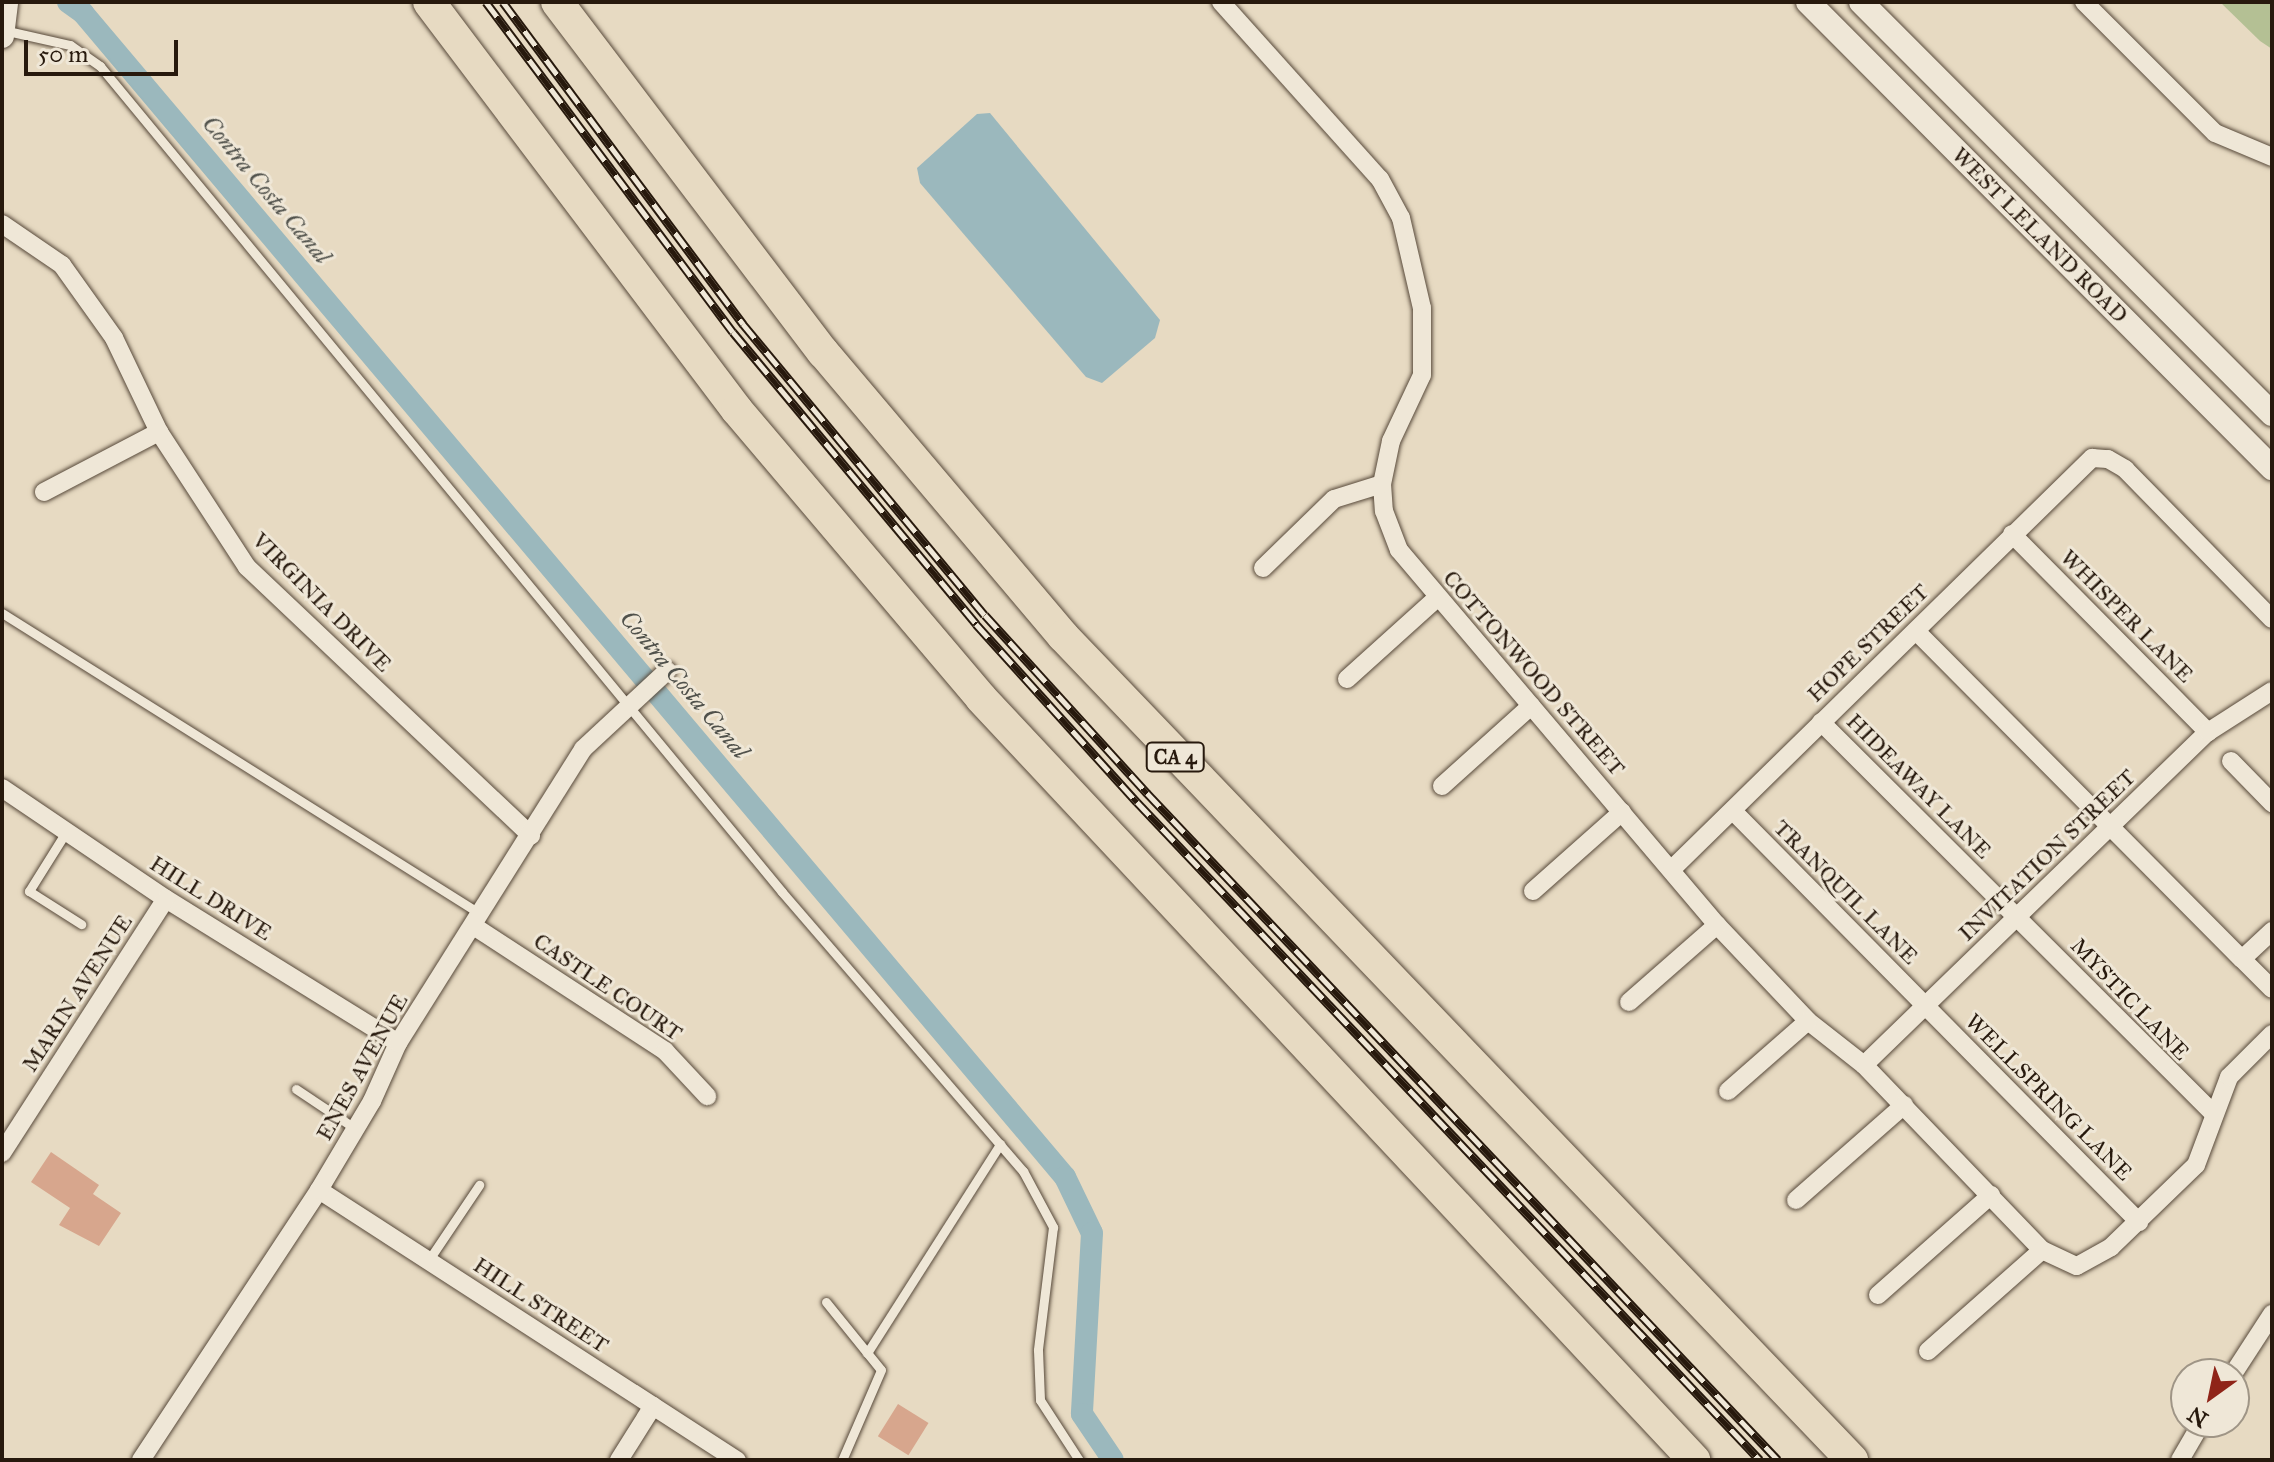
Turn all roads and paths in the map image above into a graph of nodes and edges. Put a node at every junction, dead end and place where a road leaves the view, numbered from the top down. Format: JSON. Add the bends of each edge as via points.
{"nodes":[{"id":1,"x":6,"y":2,"type":"edge"},
{"id":2,"x":429,"y":2,"type":"edge"},
{"id":3,"x":557,"y":2,"type":"edge"},
{"id":4,"x":1808,"y":2,"type":"edge"},
{"id":5,"x":1861,"y":2,"type":"edge"},
{"id":6,"x":2084,"y":2,"type":"edge"},
{"id":7,"x":1232,"y":6,"type":"edge"},
{"id":8,"x":2,"y":33,"type":"edge"},
{"id":9,"x":2272,"y":157,"type":"edge"},
{"id":10,"x":2,"y":224,"type":"edge"},
{"id":11,"x":2272,"y":414,"type":"edge"},
{"id":12,"x":159,"y":432,"type":"junction"},
{"id":13,"x":2272,"y":468,"type":"edge"},
{"id":14,"x":1382,"y":484,"type":"junction"},
{"id":15,"x":44,"y":492,"type":"dead end"},
{"id":16,"x":2012,"y":534,"type":"junction"},
{"id":17,"x":1263,"y":568,"type":"dead end"},
{"id":18,"x":1437,"y":598,"type":"junction"},
{"id":19,"x":2,"y":613,"type":"edge"},
{"id":20,"x":2272,"y":619,"type":"edge"},
{"id":21,"x":1916,"y":631,"type":"junction"},
{"id":22,"x":667,"y":671,"type":"dead end"},
{"id":23,"x":1347,"y":679,"type":"dead end"},
{"id":24,"x":2272,"y":691,"type":"edge"},
{"id":25,"x":627,"y":704,"type":"junction"},
{"id":26,"x":1531,"y":706,"type":"junction"},
{"id":27,"x":1821,"y":722,"type":"junction"},
{"id":28,"x":2208,"y":732,"type":"junction"},
{"id":29,"x":2231,"y":761,"type":"dead end"},
{"id":30,"x":1442,"y":786,"type":"dead end"},
{"id":31,"x":2,"y":788,"type":"edge"},
{"id":32,"x":2272,"y":803,"type":"edge"},
{"id":33,"x":1733,"y":811,"type":"junction"},
{"id":34,"x":1622,"y":812,"type":"junction"},
{"id":35,"x":2111,"y":827,"type":"junction"},
{"id":36,"x":66,"y":832,"type":"junction"},
{"id":37,"x":531,"y":836,"type":"junction"},
{"id":38,"x":1672,"y":869,"type":"junction"},
{"id":39,"x":1533,"y":891,"type":"dead end"},
{"id":40,"x":166,"y":899,"type":"junction"},
{"id":41,"x":2016,"y":917,"type":"junction"},
{"id":42,"x":479,"y":921,"type":"junction"},
{"id":43,"x":81,"y":924,"type":"dead end"},
{"id":44,"x":1717,"y":925,"type":"junction"},
{"id":45,"x":2272,"y":931,"type":"edge"},
{"id":46,"x":2242,"y":959,"type":"junction"},
{"id":47,"x":2272,"y":989,"type":"edge"},
{"id":48,"x":1629,"y":1002,"type":"dead end"},
{"id":49,"x":1926,"y":1006,"type":"junction"},
{"id":50,"x":1808,"y":1021,"type":"junction"},
{"id":51,"x":2272,"y":1034,"type":"edge"},
{"id":52,"x":398,"y":1043,"type":"junction"},
{"id":53,"x":1864,"y":1065,"type":"junction"},
{"id":54,"x":296,"y":1089,"type":"dead end"},
{"id":55,"x":1728,"y":1091,"type":"dead end"},
{"id":56,"x":707,"y":1096,"type":"dead end"},
{"id":57,"x":1904,"y":1105,"type":"junction"},
{"id":58,"x":2212,"y":1112,"type":"junction"},
{"id":59,"x":356,"y":1129,"type":"junction"},
{"id":60,"x":1000,"y":1144,"type":"junction"},
{"id":61,"x":2,"y":1153,"type":"edge"},
{"id":62,"x":479,"y":1185,"type":"dead end"},
{"id":63,"x":319,"y":1190,"type":"junction"},
{"id":64,"x":1991,"y":1195,"type":"junction"},
{"id":65,"x":1796,"y":1200,"type":"dead end"},
{"id":66,"x":2139,"y":1222,"type":"junction"},
{"id":67,"x":2042,"y":1250,"type":"junction"},
{"id":68,"x":428,"y":1261,"type":"junction"},
{"id":69,"x":1878,"y":1295,"type":"dead end"},
{"id":70,"x":826,"y":1302,"type":"dead end"},
{"id":71,"x":2272,"y":1314,"type":"edge"},
{"id":72,"x":1928,"y":1351,"type":"dead end"},
{"id":73,"x":867,"y":1353,"type":"junction"},
{"id":74,"x":2243,"y":1358,"type":"edge"},
{"id":75,"x":653,"y":1406,"type":"junction"},
{"id":76,"x":2192,"y":1438,"type":"edge"},
{"id":77,"x":2179,"y":1459,"type":"edge"},
{"id":78,"x":141,"y":1460,"type":"edge"},
{"id":79,"x":619,"y":1460,"type":"edge"},
{"id":80,"x":737,"y":1460,"type":"edge"},
{"id":81,"x":842,"y":1460,"type":"edge"},
{"id":82,"x":1079,"y":1460,"type":"edge"},
{"id":83,"x":1694,"y":1460,"type":"edge"},
{"id":84,"x":1852,"y":1460,"type":"edge"}],
"edges":[{"from":1,"to":8,"type":"main road"},
{"from":2,"to":83,"type":"highway","via":[[737,410],[981,698]]},
{"from":3,"to":84,"type":"highway","number":"CA 4","via":[[823,352],[1063,636]]},
{"from":4,"to":13,"type":"main road","name":"WEST LELAND ROAD"},
{"from":5,"to":11,"type":"main road","name":"WEST LELAND ROAD"},
{"from":6,"to":9,"type":"street","via":[[2215,133]]},
{"from":7,"to":14,"type":"street","name":"COTTONWOOD STREET","via":[[1380,179],[1401,218],[1422,308],[1422,375],[1391,441]]},
{"from":8,"to":25,"type":"lane","via":[[70,45],[100,66]]},
{"from":10,"to":12,"type":"street","name":"VIRGINIA DRIVE","via":[[62,265],[114,338]]},
{"from":12,"to":15,"type":"street"},
{"from":12,"to":37,"type":"street","name":"VIRGINIA DRIVE","via":[[247,567]]},
{"from":14,"to":17,"type":"street","via":[[1334,499]]},
{"from":14,"to":18,"type":"street","name":"COTTONWOOD STREET","via":[[1384,511],[1399,550]]},
{"from":16,"to":20,"type":"street","name":"HOPE STREET","via":[[2079,467],[2100,457],[2125,469]]},
{"from":16,"to":21,"type":"street","name":"HOPE STREET"},
{"from":16,"to":28,"type":"street","name":"WHISPER LANE"},
{"from":18,"to":23,"type":"street"},
{"from":18,"to":26,"type":"street","name":"COTTONWOOD STREET"},
{"from":19,"to":42,"type":"lane"},
{"from":21,"to":27,"type":"street","name":"HOPE STREET"},
{"from":21,"to":35,"type":"street"},
{"from":22,"to":25,"type":"street","name":"ENES AVENUE"},
{"from":24,"to":28,"type":"street","name":"INVITATION STREET"},
{"from":25,"to":37,"type":"street","name":"ENES AVENUE","via":[[583,749]]},
{"from":25,"to":60,"type":"lane"},
{"from":26,"to":30,"type":"street"},
{"from":26,"to":34,"type":"street","name":"COTTONWOOD STREET"},
{"from":27,"to":33,"type":"street","name":"HOPE STREET"},
{"from":27,"to":41,"type":"street","name":"HIDEAWAY LANE"},
{"from":28,"to":35,"type":"street","name":"INVITATION STREET"},
{"from":29,"to":32,"type":"street"},
{"from":31,"to":36,"type":"street","name":"HILL DRIVE"},
{"from":33,"to":38,"type":"street","name":"HOPE STREET"},
{"from":33,"to":49,"type":"street","name":"TRANQUIL LANE"},
{"from":34,"to":38,"type":"street","name":"COTTONWOOD STREET"},
{"from":34,"to":39,"type":"street"},
{"from":35,"to":41,"type":"street","name":"INVITATION STREET"},
{"from":35,"to":46,"type":"street"},
{"from":36,"to":40,"type":"street","name":"HILL DRIVE"},
{"from":36,"to":43,"type":"lane","via":[[29,891]]},
{"from":37,"to":42,"type":"street","name":"ENES AVENUE"},
{"from":38,"to":44,"type":"street","name":"COTTONWOOD STREET"},
{"from":40,"to":52,"type":"street","name":"HILL DRIVE"},
{"from":40,"to":61,"type":"street","name":"MARIN AVENUE"},
{"from":41,"to":49,"type":"street","name":"INVITATION STREET"},
{"from":41,"to":58,"type":"street","name":"MYSTIC LANE"},
{"from":42,"to":52,"type":"street","name":"ENES AVENUE"},
{"from":42,"to":56,"type":"street","name":"CASTLE COURT","via":[[665,1051]]},
{"from":44,"to":48,"type":"street"},
{"from":44,"to":50,"type":"street","name":"COTTONWOOD STREET"},
{"from":45,"to":46,"type":"street"},
{"from":46,"to":47,"type":"street"},
{"from":49,"to":53,"type":"street","name":"INVITATION STREET"},
{"from":49,"to":66,"type":"street","name":"WELLSPRING LANE"},
{"from":50,"to":53,"type":"street","name":"COTTONWOOD STREET"},
{"from":50,"to":55,"type":"street"},
{"from":51,"to":58,"type":"street","via":[[2229,1077]]},
{"from":52,"to":59,"type":"street","name":"ENES AVENUE"},
{"from":53,"to":57,"type":"street","name":"COTTONWOOD STREET"},
{"from":54,"to":59,"type":"lane"},
{"from":57,"to":64,"type":"street","name":"COTTONWOOD STREET"},
{"from":57,"to":65,"type":"street"},
{"from":58,"to":66,"type":"street","via":[[2196,1165]]},
{"from":59,"to":63,"type":"street","name":"ENES AVENUE"},
{"from":60,"to":73,"type":"lane"},
{"from":60,"to":82,"type":"lane","via":[[1023,1171],[1053,1227],[1038,1350],[1040,1400]]},
{"from":62,"to":68,"type":"lane"},
{"from":63,"to":68,"type":"street","name":"HILL STREET"},
{"from":63,"to":78,"type":"street","name":"ENES AVENUE"},
{"from":64,"to":67,"type":"street","name":"COTTONWOOD STREET"},
{"from":64,"to":69,"type":"street"},
{"from":66,"to":67,"type":"street","name":"COTTONWOOD STREET","via":[[2094,1261],[2077,1266]]},
{"from":67,"to":72,"type":"street"},
{"from":68,"to":75,"type":"street","name":"HILL STREET"},
{"from":70,"to":73,"type":"lane"},
{"from":71,"to":74,"type":"street"},
{"from":73,"to":81,"type":"lane","via":[[881,1370]]},
{"from":75,"to":79,"type":"street"},
{"from":75,"to":80,"type":"street","name":"HILL STREET"},
{"from":76,"to":77,"type":"street"}]}
